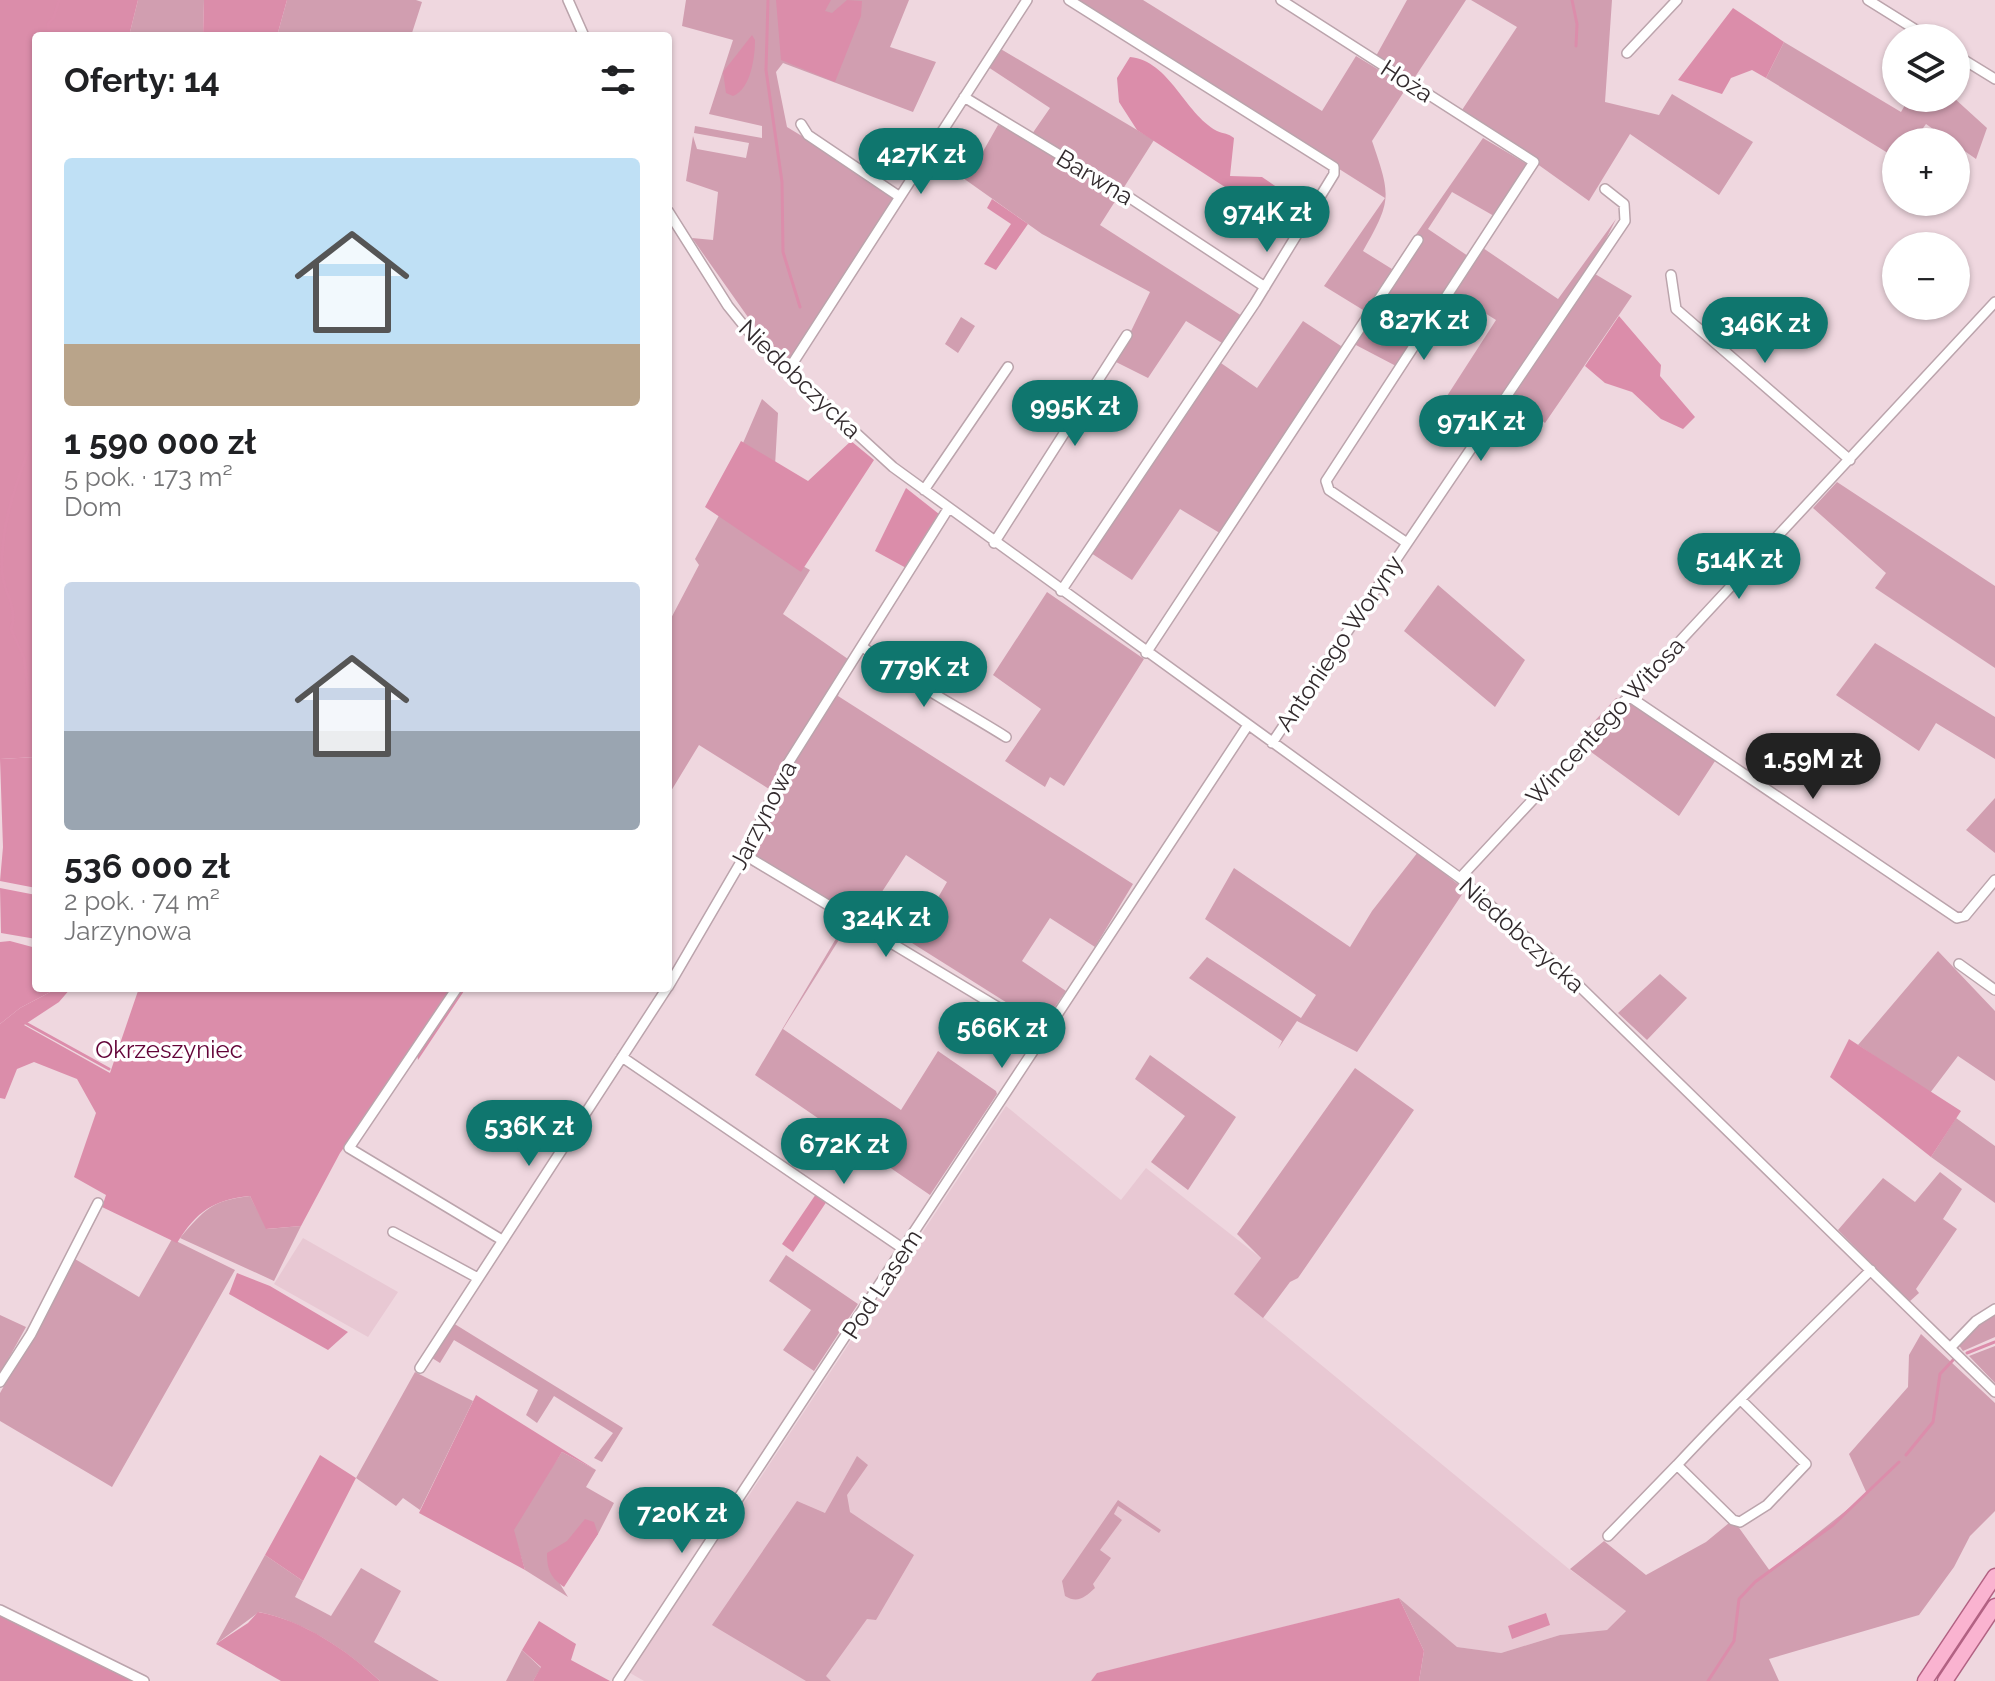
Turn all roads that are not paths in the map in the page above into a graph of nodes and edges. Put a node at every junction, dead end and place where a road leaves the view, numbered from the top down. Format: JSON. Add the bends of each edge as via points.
{"nodes":[{"id":1,"x":568,"y":0,"type":"edge"},
{"id":2,"x":1027,"y":0,"type":"edge"},
{"id":3,"x":1069,"y":0,"type":"edge"},
{"id":4,"x":1281,"y":0,"type":"edge"},
{"id":5,"x":1677,"y":0,"type":"edge"},
{"id":6,"x":1868,"y":0,"type":"edge"},
{"id":7,"x":1907,"y":24,"type":"edge"},
{"id":8,"x":582,"y":32,"type":"edge"},
{"id":9,"x":1627,"y":53,"type":"dead end"},
{"id":10,"x":1970,"y":64,"type":"edge"},
{"id":11,"x":1995,"y":79,"type":"edge"},
{"id":12,"x":964,"y":97,"type":"junction"},
{"id":13,"x":801,"y":124,"type":"dead end"},
{"id":14,"x":1534,"y":162,"type":"joint"},
{"id":15,"x":1605,"y":189,"type":"dead end"},
{"id":16,"x":900,"y":197,"type":"junction"},
{"id":17,"x":672,"y":217,"type":"edge"},
{"id":18,"x":1418,"y":240,"type":"dead end"},
{"id":19,"x":1671,"y":275,"type":"dead end"},
{"id":20,"x":1265,"y":287,"type":"junction"},
{"id":21,"x":1995,"y":302,"type":"edge"},
{"id":22,"x":1127,"y":335,"type":"dead end"},
{"id":23,"x":1008,"y":367,"type":"dead end"},
{"id":24,"x":787,"y":372,"type":"junction"},
{"id":25,"x":1850,"y":460,"type":"junction"},
{"id":26,"x":924,"y":490,"type":"junction"},
{"id":27,"x":948,"y":509,"type":"junction"},
{"id":28,"x":994,"y":543,"type":"junction"},
{"id":29,"x":1407,"y":543,"type":"junction"},
{"id":30,"x":1061,"y":591,"type":"junction"},
{"id":31,"x":864,"y":648,"type":"junction"},
{"id":32,"x":1146,"y":653,"type":"junction"},
{"id":33,"x":1627,"y":695,"type":"junction"},
{"id":34,"x":1248,"y":725,"type":"junction"},
{"id":35,"x":1006,"y":737,"type":"dead end"},
{"id":36,"x":1272,"y":743,"type":"junction"},
{"id":37,"x":745,"y":855,"type":"junction"},
{"id":38,"x":1460,"y":878,"type":"junction"},
{"id":39,"x":1995,"y":880,"type":"edge"},
{"id":40,"x":1959,"y":964,"type":"dead end"},
{"id":41,"x":672,"y":980,"type":"edge"},
{"id":42,"x":1995,"y":990,"type":"edge"},
{"id":43,"x":454,"y":992,"type":"edge"},
{"id":44,"x":665,"y":992,"type":"edge"},
{"id":45,"x":1044,"y":1035,"type":"junction"},
{"id":46,"x":622,"y":1057,"type":"junction"},
{"id":47,"x":98,"y":1203,"type":"dead end"},
{"id":48,"x":393,"y":1232,"type":"dead end"},
{"id":49,"x":502,"y":1240,"type":"junction"},
{"id":50,"x":905,"y":1250,"type":"junction"},
{"id":51,"x":1871,"y":1270,"type":"junction"},
{"id":52,"x":476,"y":1277,"type":"junction"},
{"id":53,"x":1995,"y":1309,"type":"edge"},
{"id":54,"x":1950,"y":1348,"type":"junction"},
{"id":55,"x":420,"y":1368,"type":"dead end"},
{"id":56,"x":0,"y":1382,"type":"edge"},
{"id":57,"x":1995,"y":1392,"type":"edge"},
{"id":58,"x":1741,"y":1400,"type":"junction"},
{"id":59,"x":1677,"y":1465,"type":"junction"},
{"id":60,"x":1608,"y":1536,"type":"dead end"},
{"id":61,"x":1995,"y":1576,"type":"edge"},
{"id":62,"x":1995,"y":1606,"type":"edge"},
{"id":63,"x":0,"y":1610,"type":"edge"},
{"id":64,"x":144,"y":1681,"type":"edge"},
{"id":65,"x":618,"y":1681,"type":"edge"},
{"id":66,"x":1925,"y":1681,"type":"edge"},
{"id":67,"x":1945,"y":1681,"type":"edge"}],
"edges":[{"from":1,"to":8,"type":"street"},
{"from":2,"to":12,"type":"street"},
{"from":3,"to":20,"type":"street","via":[[1334,167],[1328,188]]},
{"from":4,"to":14,"type":"street","name":"Hoża"},
{"from":5,"to":9,"type":"street"},
{"from":6,"to":7,"type":"street"},
{"from":10,"to":11,"type":"street"},
{"from":12,"to":16,"type":"street"},
{"from":12,"to":20,"type":"street","name":"Barwna"},
{"from":13,"to":16,"type":"street","via":[[808,135]]},
{"from":14,"to":29,"type":"street","name":"Antoniego Woryny","via":[[1326,481],[1329,490]]},
{"from":15,"to":29,"type":"street","name":"Antoniego Woryny","via":[[1624,204],[1625,221]]},
{"from":16,"to":24,"type":"street"},
{"from":17,"to":24,"type":"street","name":"Niedobczycka","via":[[728,306]]},
{"from":18,"to":32,"type":"street"},
{"from":19,"to":25,"type":"street","via":[[1676,309]]},
{"from":20,"to":30,"type":"street"},
{"from":21,"to":25,"type":"street","name":"Wincentego Witosa"},
{"from":22,"to":28,"type":"street"},
{"from":23,"to":26,"type":"street"},
{"from":24,"to":26,"type":"street","name":"Niedobczycka"},
{"from":25,"to":33,"type":"street","name":"Wincentego Witosa"},
{"from":26,"to":27,"type":"street","name":"Niedobczycka"},
{"from":27,"to":28,"type":"street","name":"Niedobczycka"},
{"from":27,"to":31,"type":"street","name":"Jarzynowa"},
{"from":28,"to":30,"type":"street","name":"Niedobczycka"},
{"from":29,"to":36,"type":"street","name":"Antoniego Woryny"},
{"from":30,"to":32,"type":"street","name":"Niedobczycka"},
{"from":31,"to":35,"type":"street"},
{"from":31,"to":37,"type":"street","name":"Jarzynowa","via":[[787,765]]},
{"from":32,"to":34,"type":"street","name":"Niedobczycka"},
{"from":33,"to":38,"type":"street","name":"Wincentego Witosa"},
{"from":33,"to":39,"type":"street","via":[[1957,918],[1965,916]]},
{"from":34,"to":36,"type":"street","name":"Niedobczycka"},
{"from":34,"to":45,"type":"street","name":"Pod Lasem"},
{"from":36,"to":38,"type":"street","name":"Niedobczycka"},
{"from":37,"to":41,"type":"street","name":"Jarzynowa"},
{"from":37,"to":45,"type":"street"},
{"from":38,"to":51,"type":"street","name":"Niedobczycka","via":[[1569,976]]},
{"from":40,"to":42,"type":"street"},
{"from":43,"to":49,"type":"street","via":[[349,1148]]},
{"from":44,"to":46,"type":"street","name":"Jarzynowa"},
{"from":45,"to":50,"type":"street","name":"Pod Lasem"},
{"from":46,"to":49,"type":"street","name":"Jarzynowa"},
{"from":46,"to":50,"type":"street"},
{"from":47,"to":56,"type":"street","via":[[31,1334]]},
{"from":48,"to":52,"type":"street"},
{"from":49,"to":52,"type":"street","name":"Jarzynowa"},
{"from":50,"to":65,"type":"street","name":"Pod Lasem"},
{"from":51,"to":54,"type":"street","name":"Niedobczycka"},
{"from":51,"to":58,"type":"street"},
{"from":52,"to":55,"type":"street","name":"Jarzynowa"},
{"from":53,"to":54,"type":"street"},
{"from":54,"to":57,"type":"street","name":"Niedobczycka"},
{"from":58,"to":59,"type":"street"},
{"from":58,"to":59,"type":"street","via":[[1806,1464],[1772,1500],[1737,1521]]},
{"from":59,"to":60,"type":"street"},
{"from":61,"to":66,"type":"main road"},
{"from":62,"to":67,"type":"main road"},
{"from":63,"to":64,"type":"street"}]}
